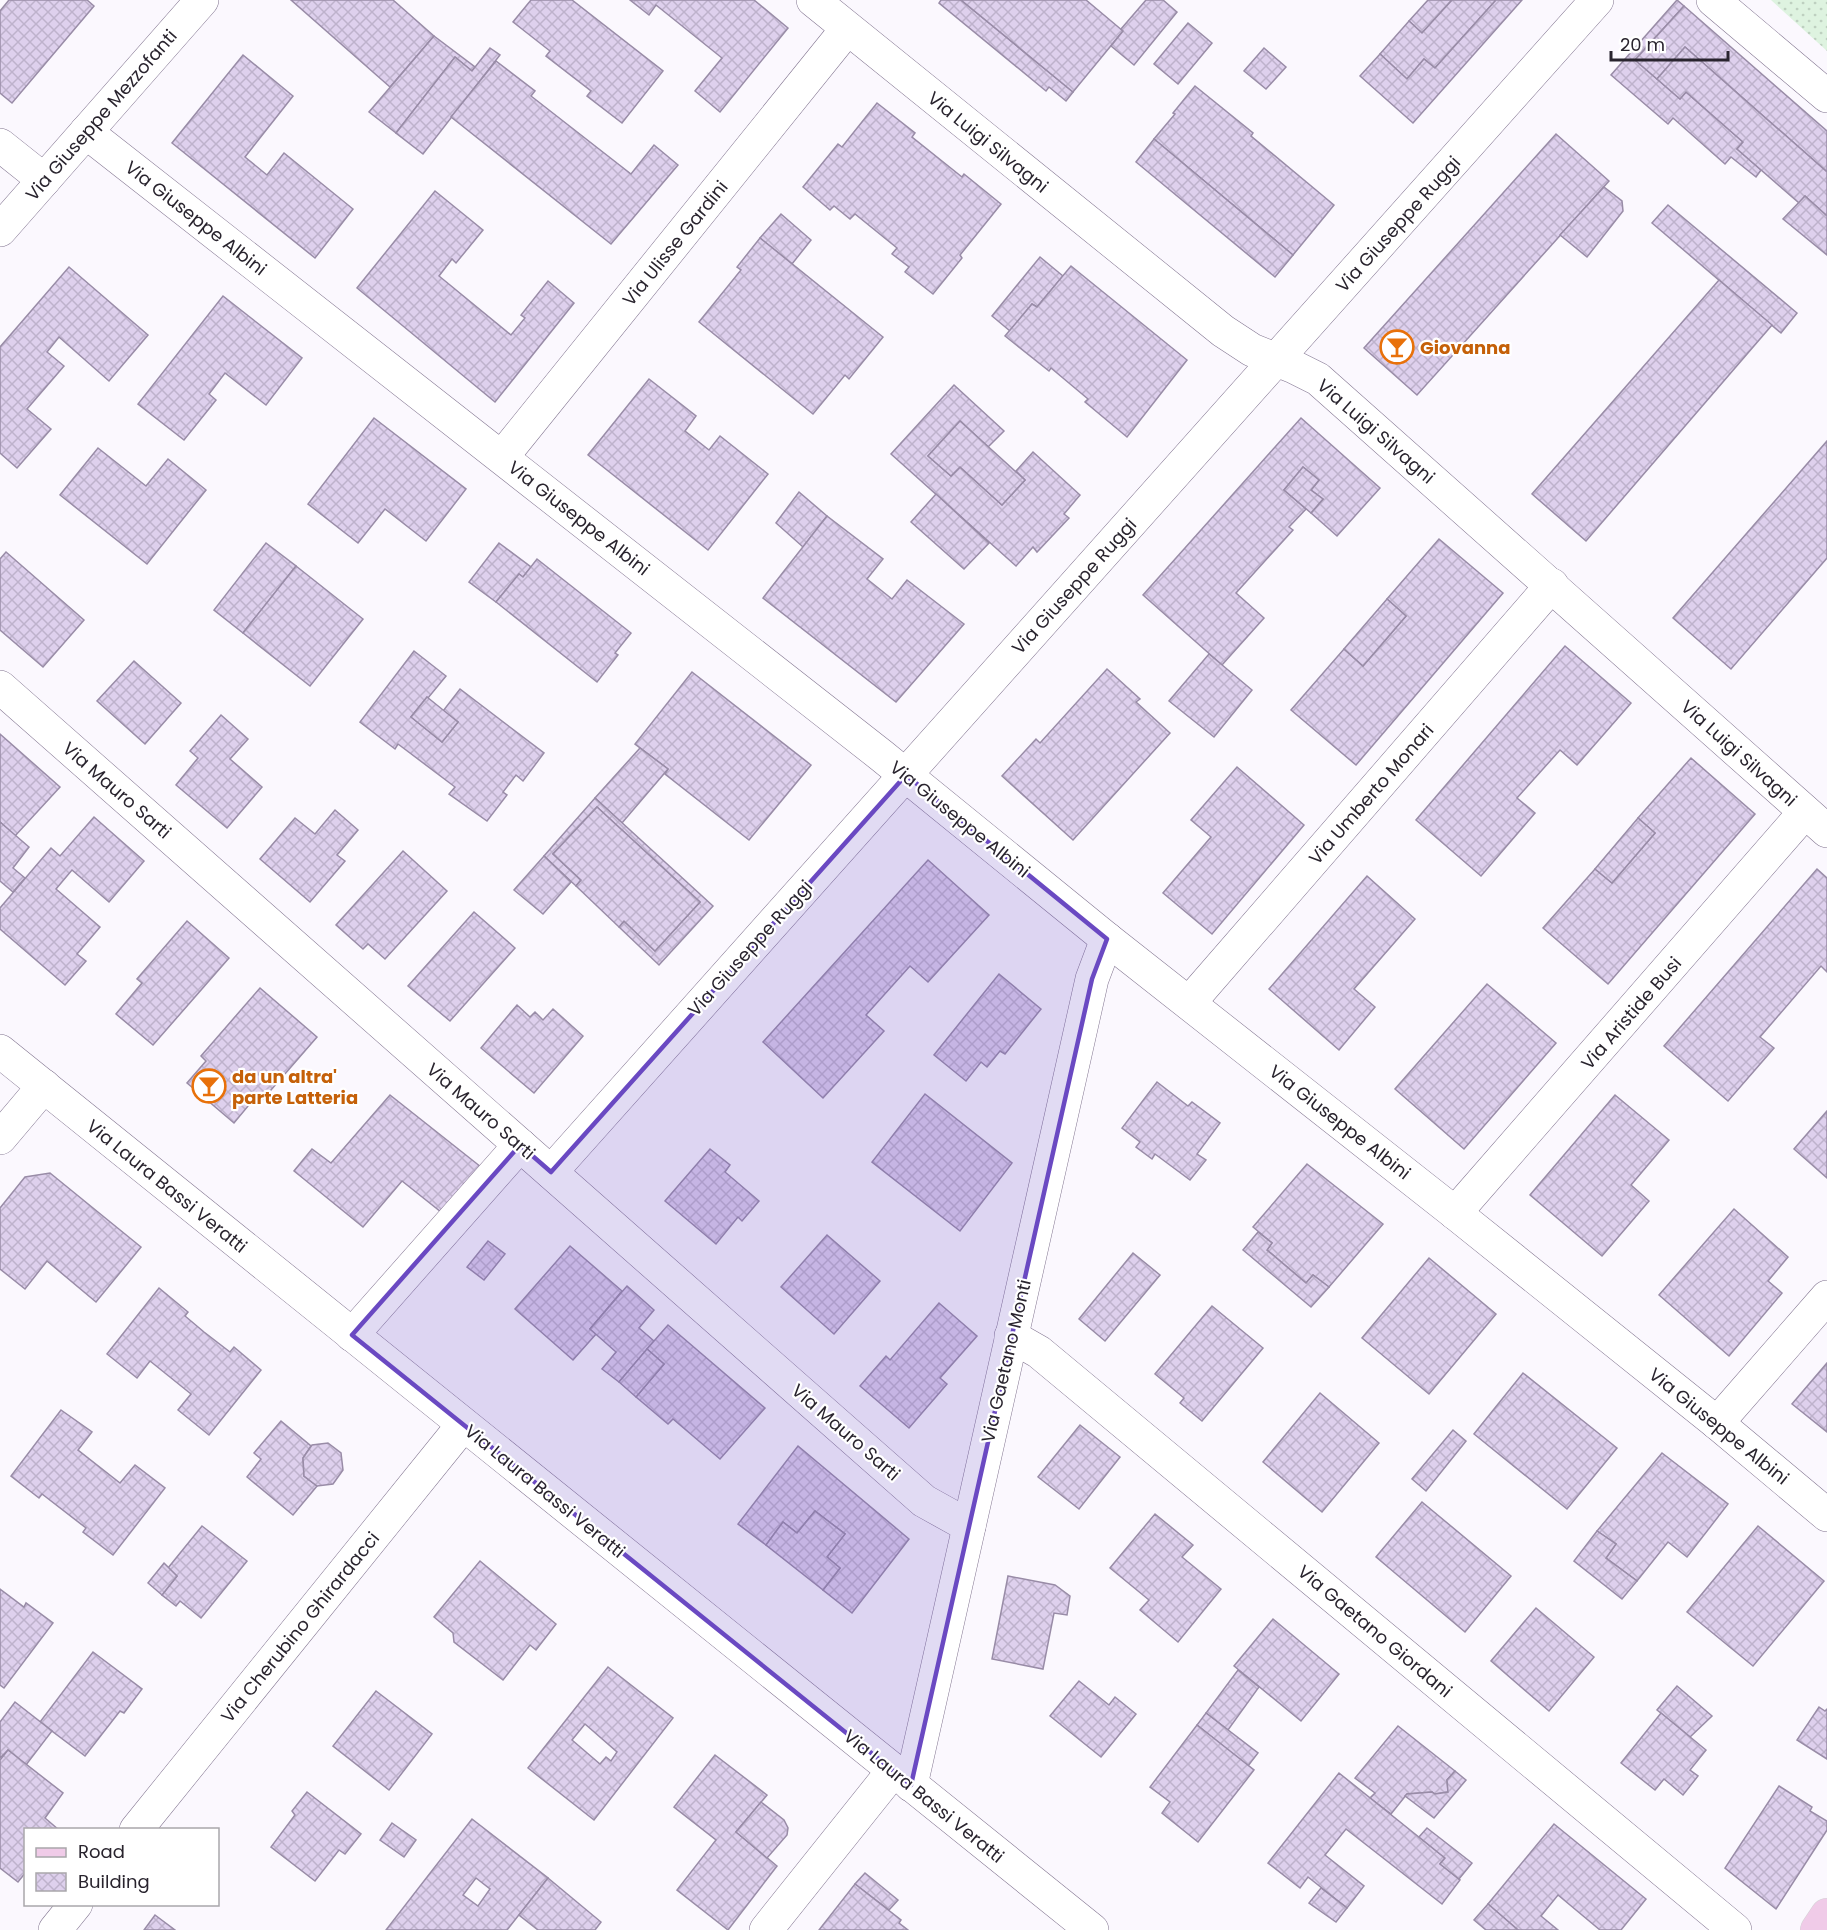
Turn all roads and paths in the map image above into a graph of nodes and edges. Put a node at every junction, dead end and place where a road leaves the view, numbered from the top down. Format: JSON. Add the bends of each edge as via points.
{"nodes":[{"id":1,"x":202,"y":0,"type":"edge"},
{"id":2,"x":813,"y":0,"type":"edge"},
{"id":3,"x":1597,"y":0,"type":"edge"},
{"id":4,"x":1713,"y":0,"type":"edge"},
{"id":5,"x":847,"y":29,"type":"junction"},
{"id":6,"x":1827,"y":96,"type":"edge"},
{"id":7,"x":86,"y":132,"type":"junction"},
{"id":8,"x":0,"y":145,"type":"edge"},
{"id":9,"x":44,"y":180,"type":"junction"},
{"id":10,"x":0,"y":230,"type":"edge"},
{"id":11,"x":1276,"y":360,"type":"junction"},
{"id":12,"x":502,"y":458,"type":"junction"},
{"id":13,"x":1552,"y":585,"type":"junction"},
{"id":14,"x":0,"y":687,"type":"edge"},
{"id":15,"x":906,"y":775,"type":"junction"},
{"id":16,"x":1816,"y":822,"type":"edge"},
{"id":17,"x":1107,"y":939,"type":"junction"},
{"id":18,"x":1189,"y":1003,"type":"junction"},
{"id":19,"x":0,"y":1051,"type":"edge"},
{"id":20,"x":44,"y":1086,"type":"junction"},
{"id":21,"x":0,"y":1138,"type":"edge"},
{"id":22,"x":520,"y":1145,"type":"junction"},
{"id":23,"x":550,"y":1172,"type":"junction"},
{"id":24,"x":1455,"y":1213,"type":"junction"},
{"id":25,"x":1827,"y":1297,"type":"edge"},
{"id":26,"x":352,"y":1335,"type":"junction"},
{"id":27,"x":1011,"y":1336,"type":"junction"},
{"id":28,"x":1717,"y":1423,"type":"junction"},
{"id":29,"x":463,"y":1425,"type":"junction"},
{"id":30,"x":1827,"y":1515,"type":"edge"},
{"id":31,"x":969,"y":1526,"type":"junction"},
{"id":32,"x":902,"y":1778,"type":"junction"},
{"id":33,"x":138,"y":1828,"type":"edge"},
{"id":34,"x":75,"y":1906,"type":"edge"},
{"id":35,"x":1827,"y":1915,"type":"edge"},
{"id":36,"x":55,"y":1930,"type":"edge"},
{"id":37,"x":766,"y":1930,"type":"edge"},
{"id":38,"x":1092,"y":1930,"type":"edge"},
{"id":39,"x":1735,"y":1930,"type":"edge"},
{"id":40,"x":1817,"y":1930,"type":"edge"}],
"edges":[{"from":1,"to":7,"type":"street","name":"Via Giuseppe Mezzofanti"},
{"from":2,"to":5,"type":"street","name":"Via Luigi Silvagni"},
{"from":3,"to":11,"type":"street","name":"Via Giuseppe Ruggi"},
{"from":4,"to":6,"type":"street"},
{"from":5,"to":11,"type":"street","name":"Via Luigi Silvagni","via":[[1223,331]]},
{"from":5,"to":12,"type":"street","name":"Via Ulisse Gardini"},
{"from":7,"to":9,"type":"street","name":"Via Giuseppe Mezzofanti"},
{"from":7,"to":12,"type":"street","name":"Via Giuseppe Albini"},
{"from":8,"to":9,"type":"street"},
{"from":9,"to":10,"type":"street","name":"Via Giuseppe Mezzofanti"},
{"from":11,"to":13,"type":"street","name":"Via Luigi Silvagni","via":[[1318,379]]},
{"from":11,"to":15,"type":"street","name":"Via Giuseppe Ruggi"},
{"from":12,"to":15,"type":"street","name":"Via Giuseppe Albini"},
{"from":13,"to":16,"type":"street","name":"Via Luigi Silvagni"},
{"from":13,"to":18,"type":"street","name":"Via Umberto Monari"},
{"from":14,"to":22,"type":"street","name":"Via Mauro Sarti"},
{"from":15,"to":17,"type":"street","name":"Via Giuseppe Albini"},
{"from":15,"to":23,"type":"street","name":"Via Giuseppe Ruggi"},
{"from":16,"to":24,"type":"street","name":"Via Aristide Busi"},
{"from":17,"to":18,"type":"street","name":"Via Giuseppe Albini"},
{"from":17,"to":27,"type":"street","name":"Via Gaetano Monti","via":[[1092,979]]},
{"from":18,"to":24,"type":"street","name":"Via Giuseppe Albini"},
{"from":19,"to":20,"type":"street","name":"Via Laura Bassi Veratti"},
{"from":20,"to":21,"type":"street"},
{"from":20,"to":26,"type":"street","name":"Via Laura Bassi Veratti"},
{"from":22,"to":23,"type":"street","name":"Via Mauro Sarti"},
{"from":22,"to":26,"type":"street"},
{"from":23,"to":31,"type":"street","name":"Via Mauro Sarti","via":[[924,1501]]},
{"from":24,"to":28,"type":"street","name":"Via Giuseppe Albini"},
{"from":25,"to":28,"type":"street"},
{"from":26,"to":29,"type":"street","name":"Via Laura Bassi Veratti"},
{"from":27,"to":31,"type":"street","name":"Via Gaetano Monti"},
{"from":27,"to":39,"type":"street","name":"Via Gaetano Giordani","via":[[1039,1352]]},
{"from":28,"to":30,"type":"street","name":"Via Giuseppe Albini"},
{"from":29,"to":32,"type":"street","name":"Via Laura Bassi Veratti"},
{"from":29,"to":33,"type":"street","name":"Via Cherubino Ghirardacci"},
{"from":31,"to":32,"type":"street","name":"Via Gaetano Monti"},
{"from":32,"to":37,"type":"street"},
{"from":32,"to":38,"type":"street","name":"Via Laura Bassi Veratti"},
{"from":34,"to":36,"type":"street"},
{"from":35,"to":40,"type":"main road"}]}
